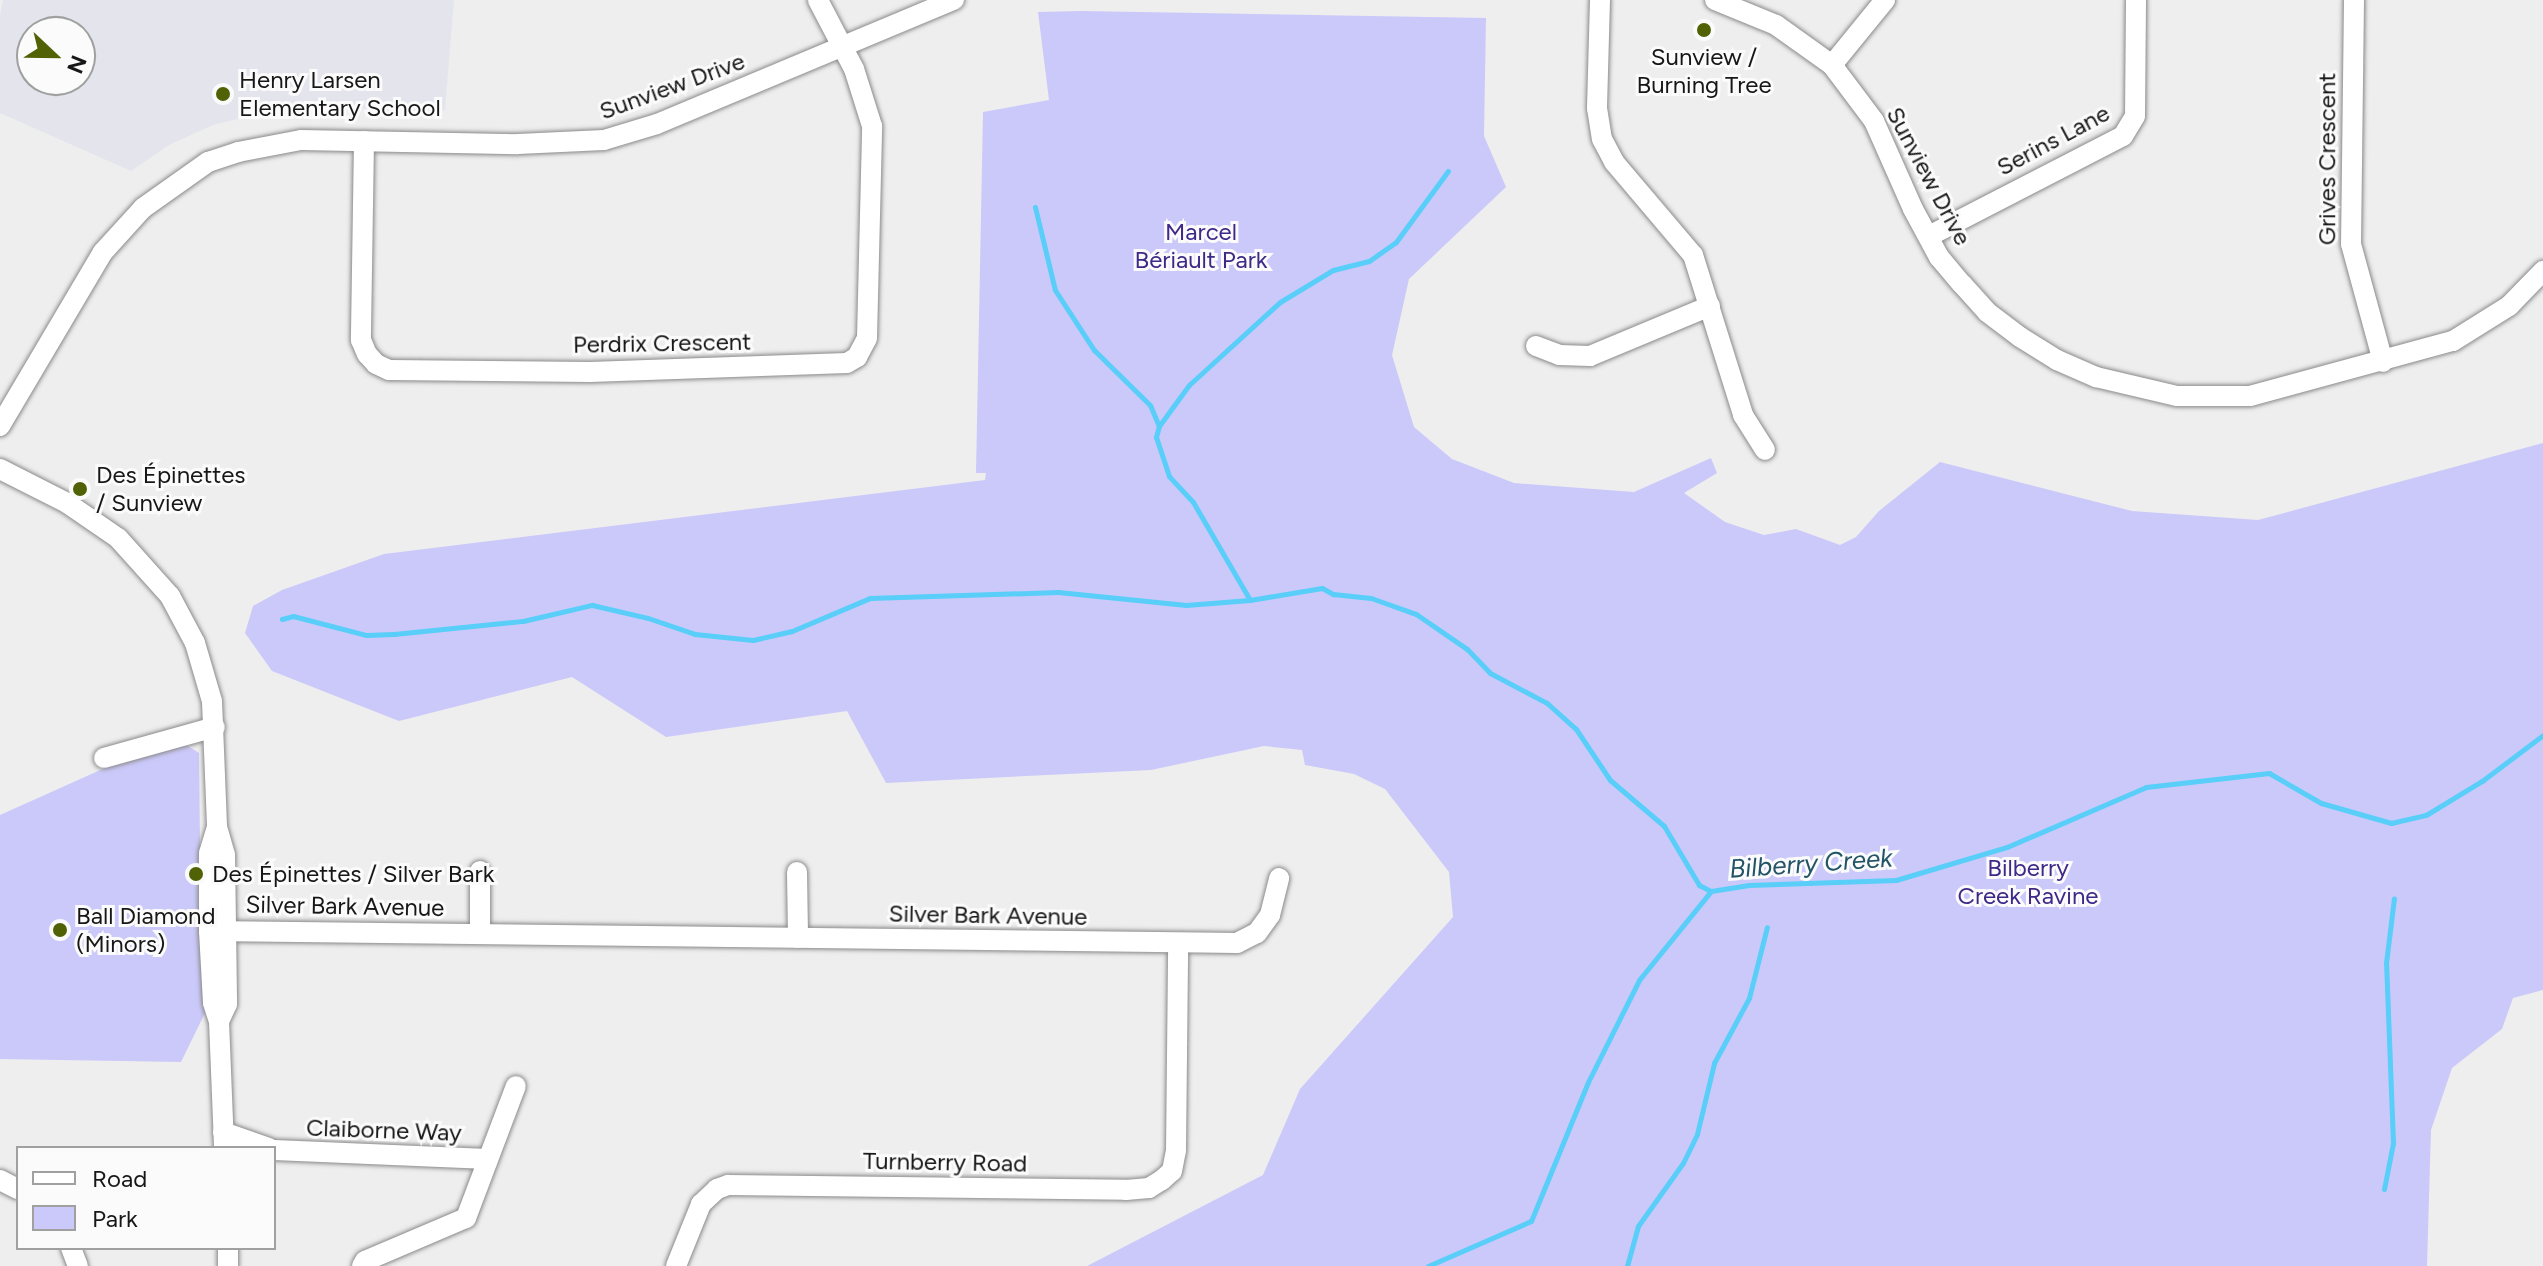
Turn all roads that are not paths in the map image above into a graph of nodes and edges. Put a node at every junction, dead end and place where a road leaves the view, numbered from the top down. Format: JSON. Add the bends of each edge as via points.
{"nodes":[{"id":1,"x":818,"y":0,"type":"edge"},
{"id":2,"x":954,"y":0,"type":"edge"},
{"id":3,"x":1600,"y":0,"type":"edge"},
{"id":4,"x":1715,"y":0,"type":"edge"},
{"id":5,"x":1885,"y":0,"type":"edge"},
{"id":6,"x":2136,"y":0,"type":"edge"},
{"id":7,"x":2354,"y":0,"type":"edge"},
{"id":8,"x":842,"y":46,"type":"junction"},
{"id":9,"x":1832,"y":65,"type":"junction"},
{"id":10,"x":364,"y":141,"type":"junction"},
{"id":11,"x":1929,"y":236,"type":"junction"},
{"id":12,"x":2543,"y":271,"type":"edge"},
{"id":13,"x":1710,"y":306,"type":"junction"},
{"id":14,"x":1536,"y":346,"type":"dead end"},
{"id":15,"x":2383,"y":362,"type":"junction"},
{"id":16,"x":0,"y":426,"type":"edge"},
{"id":17,"x":1765,"y":450,"type":"dead end"},
{"id":18,"x":0,"y":469,"type":"edge"},
{"id":19,"x":215,"y":727,"type":"junction"},
{"id":20,"x":104,"y":758,"type":"dead end"},
{"id":21,"x":480,"y":871,"type":"dead end"},
{"id":22,"x":797,"y":872,"type":"dead end"},
{"id":23,"x":1279,"y":878,"type":"dead end"},
{"id":24,"x":218,"y":931,"type":"junction"},
{"id":25,"x":480,"y":934,"type":"junction"},
{"id":26,"x":798,"y":938,"type":"junction"},
{"id":27,"x":1178,"y":945,"type":"junction"},
{"id":28,"x":516,"y":1086,"type":"dead end"},
{"id":29,"x":224,"y":1140,"type":"edge"},
{"id":30,"x":251,"y":1146,"type":"edge"},
{"id":31,"x":276,"y":1151,"type":"edge"},
{"id":32,"x":488,"y":1159,"type":"junction"},
{"id":33,"x":362,"y":1266,"type":"edge"},
{"id":34,"x":676,"y":1266,"type":"edge"}],
"edges":[{"from":1,"to":8,"type":"street"},
{"from":2,"to":8,"type":"street","name":"Sunview Drive"},
{"from":3,"to":13,"type":"street","via":[[1597,108],[1602,139],[1614,162],[1693,255]]},
{"from":4,"to":9,"type":"street","name":"Sunview Drive","via":[[1776,25]]},
{"from":5,"to":9,"type":"street"},
{"from":6,"to":11,"type":"street","name":"Serins Lane","via":[[2135,116],[2123,136]]},
{"from":7,"to":15,"type":"street","name":"Grives Crescent","via":[[2351,244]]},
{"from":8,"to":10,"type":"street","name":"Sunview Drive","via":[[657,124],[604,140]]},
{"from":8,"to":10,"type":"street","name":"Perdrix Crescent","via":[[872,126],[867,338],[857,357],[847,363],[590,372],[389,370],[376,364],[361,340]]},
{"from":9,"to":11,"type":"street","name":"Sunview Drive","via":[[1874,121]]},
{"from":10,"to":16,"type":"street","name":"Sunview Drive","via":[[301,140],[238,152],[208,162],[162,193],[103,252]]},
{"from":11,"to":15,"type":"street","name":"Sunview Drive","via":[[1939,257],[2003,325],[2076,369],[2136,389],[2177,396],[2250,396]]},
{"from":12,"to":15,"type":"street","name":"Sunview Drive","via":[[2509,306],[2476,329]]},
{"from":13,"to":14,"type":"street","via":[[1590,356],[1559,355]]},
{"from":13,"to":17,"type":"street","via":[[1743,415]]},
{"from":18,"to":19,"type":"street","via":[[96,520],[155,576],[195,643]]},
{"from":19,"to":20,"type":"street"},
{"from":19,"to":24,"type":"street","via":[[217,827],[209,853]]},
{"from":21,"to":25,"type":"street","name":"Silver Bark Avenue"},
{"from":22,"to":26,"type":"street"},
{"from":23,"to":27,"type":"street","name":"Silver Bark Avenue","via":[[1270,915],[1257,933],[1237,943]]},
{"from":24,"to":25,"type":"street","name":"Silver Bark Avenue"},
{"from":24,"to":29,"type":"street","via":[[213,1003],[219,1021]]},
{"from":25,"to":26,"type":"street","name":"Silver Bark Avenue"},
{"from":26,"to":27,"type":"street","name":"Silver Bark Avenue"},
{"from":27,"to":34,"type":"street","name":"Turnberry Road","via":[[1175,1161],[1172,1171],[1149,1188],[728,1185],[701,1204]]},
{"from":28,"to":32,"type":"street","name":"Claiborne Way"},
{"from":29,"to":30,"type":"street","name":"Claiborne Way"},
{"from":31,"to":32,"type":"street","name":"Claiborne Way"},
{"from":32,"to":33,"type":"street","name":"Claiborne Way","via":[[466,1218]]}]}
